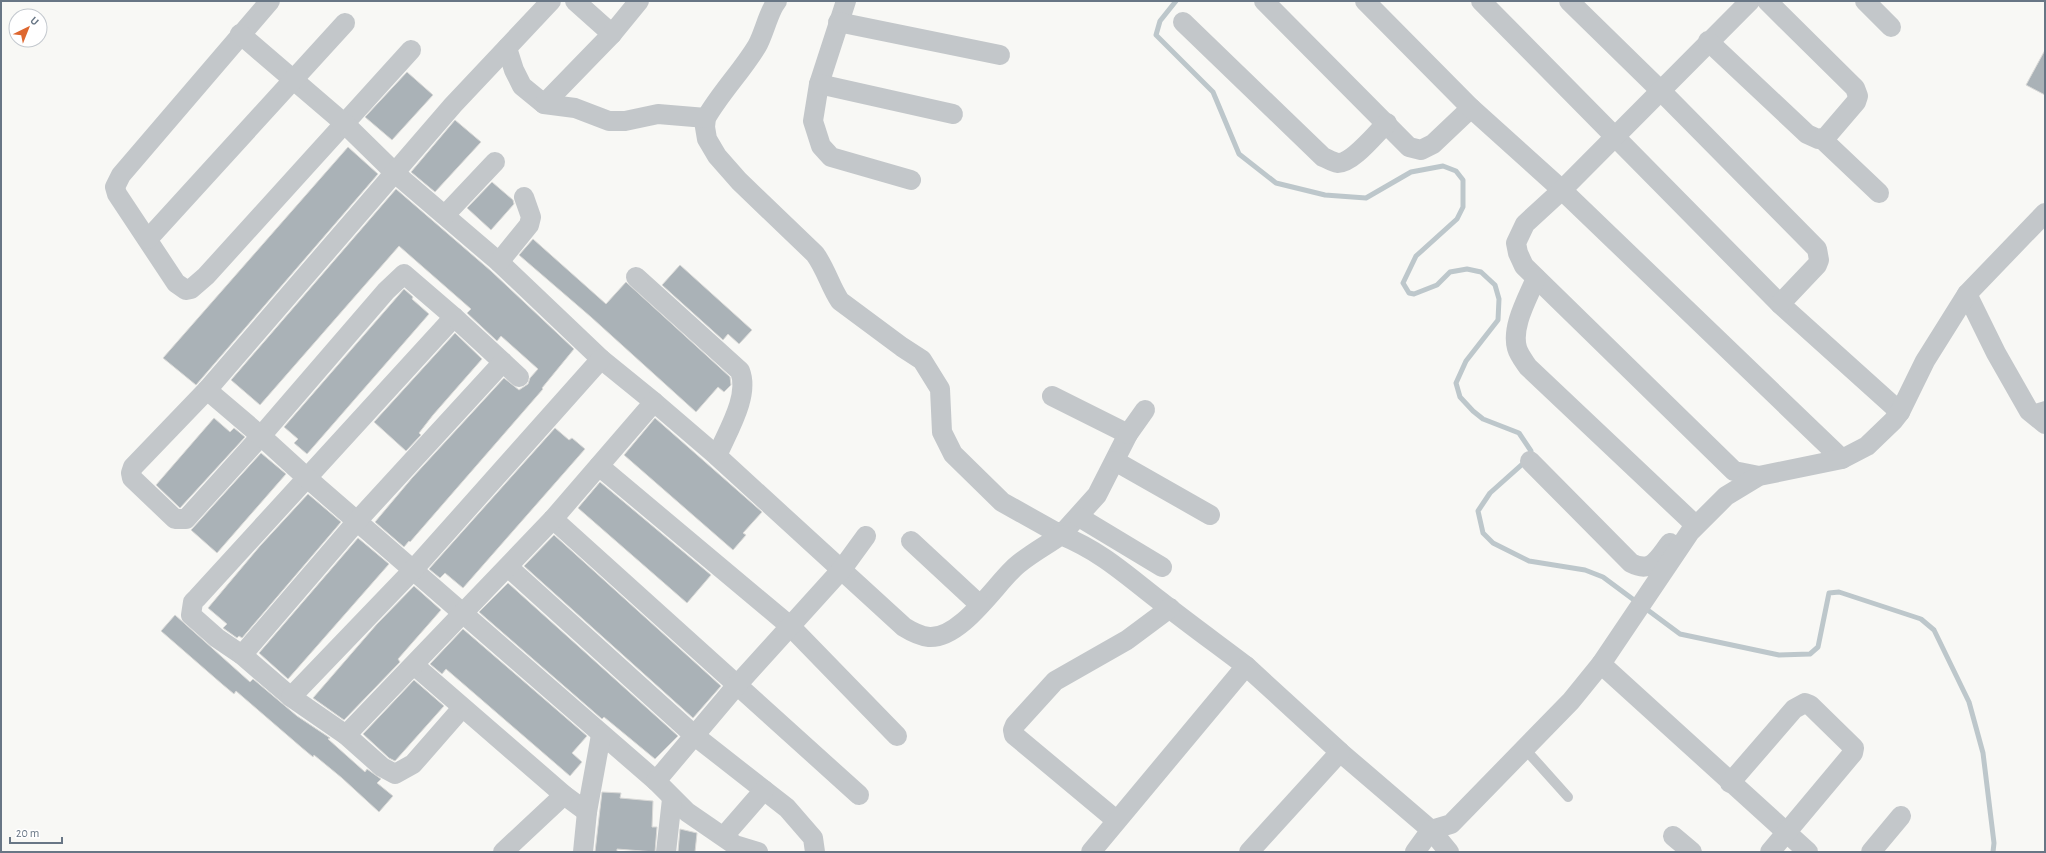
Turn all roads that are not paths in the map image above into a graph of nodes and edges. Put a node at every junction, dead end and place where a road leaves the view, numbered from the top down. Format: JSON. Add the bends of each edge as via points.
{"nodes":[{"id":1,"x":270,"y":1,"type":"edge"},
{"id":2,"x":551,"y":1,"type":"edge"},
{"id":3,"x":575,"y":1,"type":"edge"},
{"id":4,"x":639,"y":1,"type":"edge"},
{"id":5,"x":846,"y":1,"type":"edge"},
{"id":6,"x":1264,"y":1,"type":"edge"},
{"id":7,"x":1365,"y":1,"type":"edge"},
{"id":8,"x":1481,"y":1,"type":"edge"},
{"id":9,"x":1569,"y":1,"type":"edge"},
{"id":10,"x":1750,"y":1,"type":"edge"},
{"id":11,"x":1767,"y":1,"type":"edge"},
{"id":12,"x":1865,"y":1,"type":"edge"},
{"id":13,"x":773,"y":2,"type":"edge"},
{"id":14,"x":838,"y":22,"type":"junction"},
{"id":15,"x":1183,"y":22,"type":"dead end"},
{"id":16,"x":345,"y":23,"type":"dead end"},
{"id":17,"x":1891,"y":27,"type":"dead end"},
{"id":18,"x":240,"y":34,"type":"junction"},
{"id":19,"x":612,"y":34,"type":"junction"},
{"id":20,"x":1708,"y":42,"type":"junction"},
{"id":21,"x":507,"y":48,"type":"junction"},
{"id":22,"x":411,"y":50,"type":"dead end"},
{"id":23,"x":1000,"y":55,"type":"dead end"},
{"id":24,"x":292,"y":79,"type":"junction"},
{"id":25,"x":819,"y":84,"type":"junction"},
{"id":26,"x":1661,"y":91,"type":"junction"},
{"id":27,"x":544,"y":104,"type":"junction"},
{"id":28,"x":1471,"y":108,"type":"junction"},
{"id":29,"x":954,"y":114,"type":"dead end"},
{"id":30,"x":706,"y":118,"type":"junction"},
{"id":31,"x":1387,"y":123,"type":"junction"},
{"id":32,"x":345,"y":124,"type":"junction"},
{"id":33,"x":1616,"y":136,"type":"junction"},
{"id":34,"x":1822,"y":138,"type":"junction"},
{"id":35,"x":495,"y":162,"type":"dead end"},
{"id":36,"x":396,"y":174,"type":"junction"},
{"id":37,"x":911,"y":180,"type":"dead end"},
{"id":38,"x":1562,"y":190,"type":"junction"},
{"id":39,"x":1879,"y":193,"type":"dead end"},
{"id":40,"x":524,"y":197,"type":"dead end"},
{"id":41,"x":2045,"y":213,"type":"edge"},
{"id":42,"x":445,"y":215,"type":"junction"},
{"id":43,"x":148,"y":239,"type":"junction"},
{"id":44,"x":499,"y":262,"type":"junction"},
{"id":45,"x":636,"y":277,"type":"dead end"},
{"id":46,"x":1536,"y":278,"type":"junction"},
{"id":47,"x":1966,"y":294,"type":"junction"},
{"id":48,"x":1780,"y":304,"type":"junction"},
{"id":49,"x":454,"y":317,"type":"junction"},
{"id":50,"x":601,"y":359,"type":"junction"},
{"id":51,"x":503,"y":362,"type":"junction"},
{"id":52,"x":519,"y":377,"type":"dead end"},
{"id":53,"x":207,"y":390,"type":"junction"},
{"id":54,"x":1052,"y":396,"type":"dead end"},
{"id":55,"x":654,"y":402,"type":"junction"},
{"id":56,"x":2037,"y":408,"type":"edge"},
{"id":57,"x":1145,"y":410,"type":"dead end"},
{"id":58,"x":1900,"y":412,"type":"junction"},
{"id":59,"x":2045,"y":424,"type":"edge"},
{"id":60,"x":1128,"y":434,"type":"junction"},
{"id":61,"x":261,"y":436,"type":"junction"},
{"id":62,"x":716,"y":456,"type":"junction"},
{"id":63,"x":1842,"y":458,"type":"junction"},
{"id":64,"x":1115,"y":461,"type":"junction"},
{"id":65,"x":1530,"y":461,"type":"dead end"},
{"id":66,"x":599,"y":466,"type":"junction"},
{"id":67,"x":1734,"y":471,"type":"junction"},
{"id":68,"x":1759,"y":476,"type":"junction"},
{"id":69,"x":306,"y":477,"type":"junction"},
{"id":70,"x":1210,"y":515,"type":"dead end"},
{"id":71,"x":1079,"y":517,"type":"junction"},
{"id":72,"x":553,"y":519,"type":"junction"},
{"id":73,"x":358,"y":520,"type":"junction"},
{"id":74,"x":1690,"y":520,"type":"junction"},
{"id":75,"x":1061,"y":535,"type":"junction"},
{"id":76,"x":866,"y":536,"type":"dead end"},
{"id":77,"x":911,"y":541,"type":"dead end"},
{"id":78,"x":508,"y":566,"type":"junction"},
{"id":79,"x":1162,"y":567,"type":"dead end"},
{"id":80,"x":842,"y":569,"type":"junction"},
{"id":81,"x":413,"y":570,"type":"junction"},
{"id":82,"x":980,"y":605,"type":"junction"},
{"id":83,"x":1170,"y":608,"type":"junction"},
{"id":84,"x":462,"y":613,"type":"junction"},
{"id":85,"x":790,"y":626,"type":"junction"},
{"id":86,"x":242,"y":655,"type":"junction"},
{"id":87,"x":1601,"y":664,"type":"junction"},
{"id":88,"x":414,"y":665,"type":"junction"},
{"id":89,"x":1246,"y":666,"type":"junction"},
{"id":90,"x":737,"y":685,"type":"junction"},
{"id":91,"x":291,"y":696,"type":"junction"},
{"id":92,"x":462,"y":708,"type":"junction"},
{"id":93,"x":346,"y":735,"type":"junction"},
{"id":94,"x":601,"y":735,"type":"junction"},
{"id":95,"x":695,"y":736,"type":"junction"},
{"id":96,"x":897,"y":736,"type":"dead end"},
{"id":97,"x":1525,"y":749,"type":"junction"},
{"id":98,"x":1340,"y":752,"type":"junction"},
{"id":99,"x":656,"y":781,"type":"junction"},
{"id":100,"x":1730,"y":783,"type":"junction"},
{"id":101,"x":764,"y":790,"type":"junction"},
{"id":102,"x":564,"y":795,"type":"junction"},
{"id":103,"x":859,"y":795,"type":"dead end"},
{"id":104,"x":1568,"y":797,"type":"dead end"},
{"id":105,"x":672,"y":799,"type":"junction"},
{"id":106,"x":587,"y":812,"type":"junction"},
{"id":107,"x":1901,"y":816,"type":"dead end"},
{"id":108,"x":1116,"y":820,"type":"junction"},
{"id":109,"x":1431,"y":830,"type":"junction"},
{"id":110,"x":1787,"y":833,"type":"junction"},
{"id":111,"x":1673,"y":836,"type":"dead end"},
{"id":112,"x":731,"y":844,"type":"edge"},
{"id":113,"x":503,"y":852,"type":"edge"},
{"id":114,"x":584,"y":852,"type":"edge"},
{"id":115,"x":666,"y":852,"type":"edge"},
{"id":116,"x":758,"y":852,"type":"edge"},
{"id":117,"x":815,"y":852,"type":"edge"},
{"id":118,"x":1091,"y":852,"type":"edge"},
{"id":119,"x":1249,"y":852,"type":"edge"},
{"id":120,"x":1415,"y":852,"type":"edge"},
{"id":121,"x":1449,"y":852,"type":"edge"},
{"id":122,"x":1692,"y":852,"type":"edge"},
{"id":123,"x":1770,"y":852,"type":"edge"},
{"id":124,"x":1808,"y":852,"type":"edge"},
{"id":125,"x":1870,"y":852,"type":"edge"}],
"edges":[{"from":1,"to":18,"type":"street"},
{"from":2,"to":21,"type":"street"},
{"from":3,"to":19,"type":"street"},
{"from":4,"to":19,"type":"street"},
{"from":5,"to":14,"type":"street"},
{"from":6,"to":31,"type":"street"},
{"from":7,"to":28,"type":"street"},
{"from":8,"to":33,"type":"street"},
{"from":9,"to":26,"type":"street"},
{"from":10,"to":20,"type":"street"},
{"from":11,"to":34,"type":"street","via":[[1855,88],[1858,96],[1856,102],[1826,137]]},
{"from":12,"to":17,"type":"street"},
{"from":13,"to":30,"type":"street","via":[[765,32]]},
{"from":14,"to":23,"type":"street"},
{"from":14,"to":25,"type":"street"},
{"from":15,"to":31,"type":"street","via":[[1323,157],[1338,163],[1346,161]]},
{"from":16,"to":24,"type":"street"},
{"from":18,"to":24,"type":"street"},
{"from":18,"to":43,"type":"street","via":[[114,187]]},
{"from":19,"to":27,"type":"street"},
{"from":20,"to":26,"type":"street"},
{"from":20,"to":34,"type":"street","via":[[1807,134],[1813,138]]},
{"from":21,"to":27,"type":"street","via":[[522,86]]},
{"from":21,"to":36,"type":"street","via":[[453,106]]},
{"from":22,"to":32,"type":"street"},
{"from":24,"to":32,"type":"street"},
{"from":24,"to":43,"type":"street"},
{"from":25,"to":29,"type":"street"},
{"from":25,"to":37,"type":"street","via":[[813,121],[821,146],[831,157]]},
{"from":26,"to":33,"type":"street"},
{"from":26,"to":48,"type":"street","via":[[1817,249],[1817,265]]},
{"from":27,"to":30,"type":"street","via":[[575,108],[609,121],[625,121],[658,114]]},
{"from":28,"to":31,"type":"street","via":[[1433,144],[1421,150],[1409,146]]},
{"from":28,"to":38,"type":"street"},
{"from":30,"to":75,"type":"street","via":[[704,127],[707,139],[717,156],[815,254],[840,301],[922,360],[940,389],[942,432],[953,454],[1002,502]]},
{"from":32,"to":36,"type":"street"},
{"from":32,"to":43,"type":"street","via":[[206,276],[191,289],[186,290],[176,284]]},
{"from":33,"to":38,"type":"street"},
{"from":33,"to":48,"type":"street"},
{"from":34,"to":39,"type":"street"},
{"from":35,"to":42,"type":"street"},
{"from":36,"to":42,"type":"street"},
{"from":36,"to":53,"type":"street"},
{"from":38,"to":46,"type":"street","via":[[1525,224],[1516,243],[1524,266]]},
{"from":38,"to":63,"type":"street"},
{"from":40,"to":44,"type":"street","via":[[531,217],[529,225]]},
{"from":41,"to":47,"type":"street"},
{"from":42,"to":44,"type":"street"},
{"from":44,"to":50,"type":"street"},
{"from":45,"to":62,"type":"street","via":[[740,370],[744,381],[742,396]]},
{"from":46,"to":67,"type":"street"},
{"from":46,"to":74,"type":"street","via":[[1516,335],[1517,347],[1522,358],[1528,367]]},
{"from":47,"to":56,"type":"street","via":[[1996,353]]},
{"from":47,"to":58,"type":"street","via":[[1925,361]]},
{"from":48,"to":58,"type":"street"},
{"from":49,"to":51,"type":"street"},
{"from":49,"to":61,"type":"street","via":[[398,268],[386,291]]},
{"from":49,"to":69,"type":"street"},
{"from":50,"to":55,"type":"street"},
{"from":50,"to":81,"type":"street"},
{"from":51,"to":52,"type":"street"},
{"from":51,"to":73,"type":"street"},
{"from":53,"to":61,"type":"street"},
{"from":53,"to":61,"type":"street","via":[[133,467],[131,473],[132,478],[175,519],[186,519]]},
{"from":54,"to":60,"type":"street"},
{"from":55,"to":62,"type":"street"},
{"from":55,"to":66,"type":"street"},
{"from":56,"to":59,"type":"street"},
{"from":57,"to":60,"type":"street"},
{"from":58,"to":63,"type":"street","via":[[1867,446]]},
{"from":60,"to":64,"type":"street"},
{"from":61,"to":69,"type":"street"},
{"from":62,"to":80,"type":"street"},
{"from":63,"to":68,"type":"street"},
{"from":64,"to":70,"type":"street"},
{"from":64,"to":71,"type":"street","via":[[1097,494]]},
{"from":65,"to":74,"type":"street","via":[[1620,553],[1640,568],[1653,563]]},
{"from":66,"to":72,"type":"street"},
{"from":66,"to":85,"type":"street"},
{"from":67,"to":68,"type":"street"},
{"from":67,"to":74,"type":"street"},
{"from":68,"to":87,"type":"street","via":[[1726,496],[1690,532]]},
{"from":69,"to":73,"type":"street"},
{"from":69,"to":86,"type":"street","via":[[193,602],[191,615],[195,620]]},
{"from":71,"to":75,"type":"street"},
{"from":71,"to":79,"type":"street"},
{"from":72,"to":78,"type":"street"},
{"from":72,"to":90,"type":"street"},
{"from":73,"to":81,"type":"street"},
{"from":73,"to":86,"type":"street"},
{"from":75,"to":82,"type":"street","via":[[1014,567]]},
{"from":75,"to":83,"type":"street","via":[[1082,544],[1114,564]]},
{"from":76,"to":80,"type":"street"},
{"from":77,"to":82,"type":"street"},
{"from":78,"to":84,"type":"street"},
{"from":78,"to":95,"type":"street"},
{"from":80,"to":82,"type":"street","via":[[904,627],[917,635],[942,635],[957,627]]},
{"from":80,"to":85,"type":"street"},
{"from":81,"to":84,"type":"street"},
{"from":81,"to":91,"type":"street"},
{"from":83,"to":89,"type":"street"},
{"from":83,"to":108,"type":"street","via":[[1126,640],[1054,681],[1013,730],[1014,735]]},
{"from":84,"to":88,"type":"street"},
{"from":84,"to":94,"type":"street"},
{"from":85,"to":90,"type":"street"},
{"from":85,"to":96,"type":"street"},
{"from":86,"to":91,"type":"street"},
{"from":87,"to":97,"type":"street","via":[[1571,701]]},
{"from":87,"to":100,"type":"street"},
{"from":88,"to":92,"type":"street"},
{"from":88,"to":93,"type":"street"},
{"from":89,"to":98,"type":"street"},
{"from":89,"to":108,"type":"street"},
{"from":90,"to":95,"type":"street"},
{"from":90,"to":103,"type":"street"},
{"from":91,"to":93,"type":"street"},
{"from":92,"to":93,"type":"street","via":[[413,764],[395,774],[382,767]]},
{"from":92,"to":102,"type":"street"},
{"from":94,"to":99,"type":"street"},
{"from":94,"to":106,"type":"street"},
{"from":95,"to":99,"type":"street"},
{"from":95,"to":101,"type":"street"},
{"from":97,"to":104,"type":"lane"},
{"from":97,"to":109,"type":"street","via":[[1460,817],[1451,824]]},
{"from":98,"to":109,"type":"street"},
{"from":98,"to":119,"type":"street"},
{"from":99,"to":105,"type":"street"},
{"from":100,"to":110,"type":"street"},
{"from":100,"to":110,"type":"street","via":[[1794,709],[1805,703],[1810,705],[1852,746],[1854,751]]},
{"from":101,"to":112,"type":"street"},
{"from":101,"to":117,"type":"street","via":[[787,808],[804,826],[813,838]]},
{"from":102,"to":106,"type":"street"},
{"from":102,"to":113,"type":"street"},
{"from":105,"to":112,"type":"street"},
{"from":105,"to":115,"type":"street"},
{"from":106,"to":114,"type":"street"},
{"from":107,"to":125,"type":"street"},
{"from":108,"to":118,"type":"street"},
{"from":109,"to":120,"type":"street"},
{"from":109,"to":121,"type":"street"},
{"from":110,"to":123,"type":"street"},
{"from":110,"to":124,"type":"street"},
{"from":111,"to":122,"type":"street"},
{"from":112,"to":116,"type":"street"}]}
